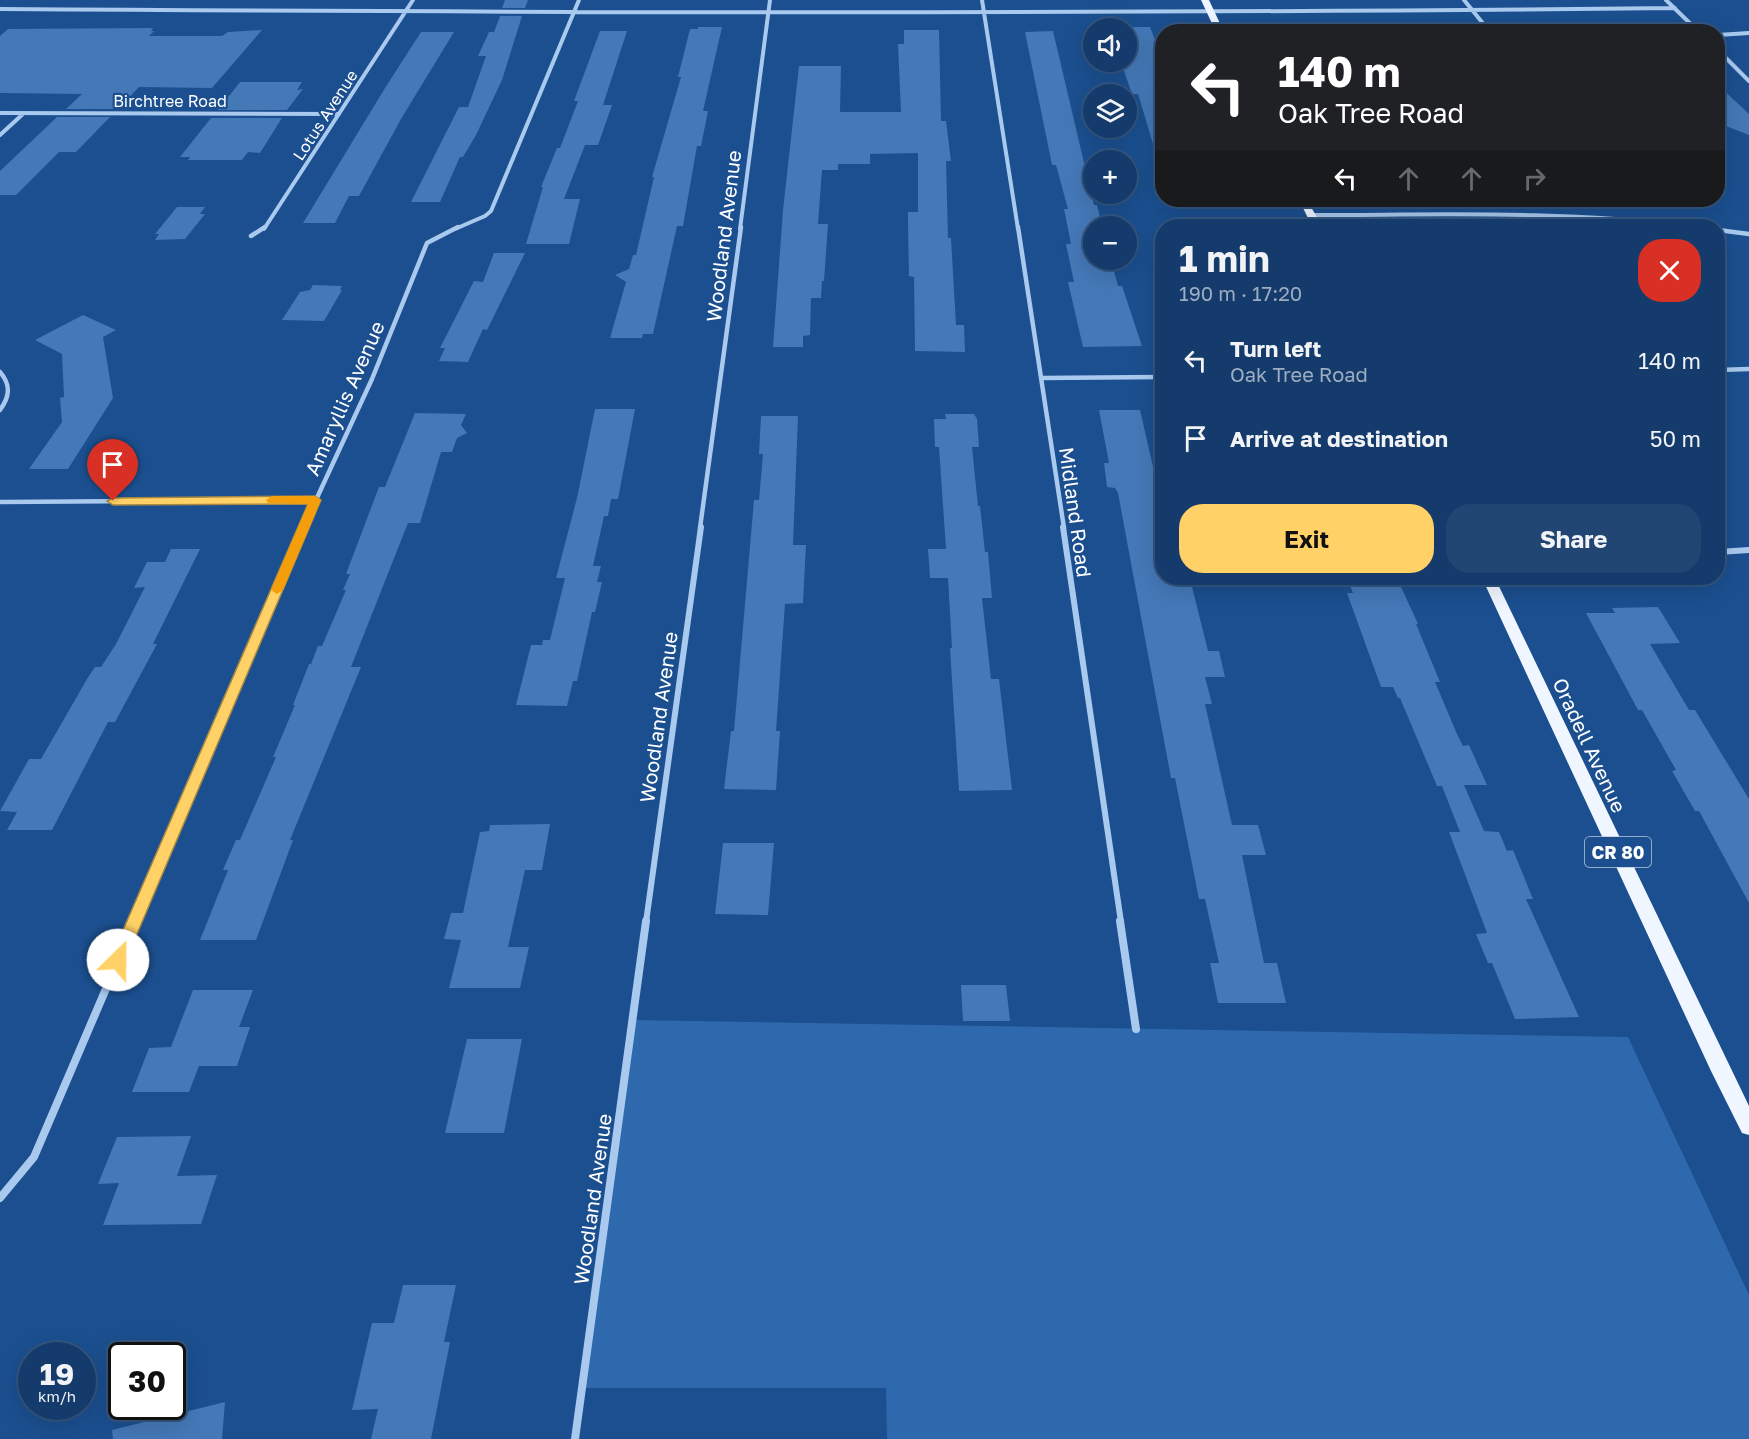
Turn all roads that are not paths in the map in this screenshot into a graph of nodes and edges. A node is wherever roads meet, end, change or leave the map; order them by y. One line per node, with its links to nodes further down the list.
1 (413, 0): 10 (street, Lotus Avenue)
2 (579, 0): 15 (street, Amaryllis Avenue)
3 (770, 0): 12 (street, Woodland Avenue)
4 (982, 0): 13 (street, Midland Road)
5 (1205, 0): 14 (main road)
6 (1464, 0): 11 (street)
7 (1666, 0): 8 (street)
8 (1675, 8): 11 (street); 18 (street)
9 (0, 9): 10 (street)
10 (407, 11): 15 (street); 25 (street, Lotus Avenue)
11 (1473, 11): 14 (street); 17 (street)
12 (768, 12): 13 (street); 15 (street); 48 (street, Woodland Avenue)
13 (984, 12): 14 (street); 38 (street, Midland Road)
14 (1211, 13): 16 (main road)
15 (573, 14): 40 (street, Amaryllis Avenue)
16 (1216, 24)
17 (1484, 24)
18 (1691, 24)
19 (1749, 33): 20 (street)
20 (1725, 34)
21 (1725, 57): 22 (street)
22 (1749, 81)
23 (0, 113): 24 (street, Birchtree Road)
24 (24, 113): 25 (street, Birchtree Road); 26 (street)
25 (339, 114): 33 (street, Lotus Avenue)
26 (0, 135)
27 (1307, 207): 28 (main road)
28 (1311, 215): 29 (main road); 30 (street)
29 (1313, 219)
30 (1631, 219)
31 (1725, 231): 32 (street)
32 (1749, 234)
33 (251, 236)
34 (1749, 369): 35 (street)
35 (1725, 370)
36 (0, 372): 39 (street)
37 (1155, 377): 38 (street)
38 (1042, 378): 45 (street, Midland Road)
39 (0, 410)
40 (315, 500): 41 (street); 47 (street, Amaryllis Avenue)
41 (0, 502)
42 (1749, 550): 43 (street)
43 (1725, 552)
44 (1491, 585): 46 (main road, Oradell Avenue / CR 80)
45 (1136, 1029)
46 (1749, 1126)
47 (0, 1198)
48 (576, 1439)

